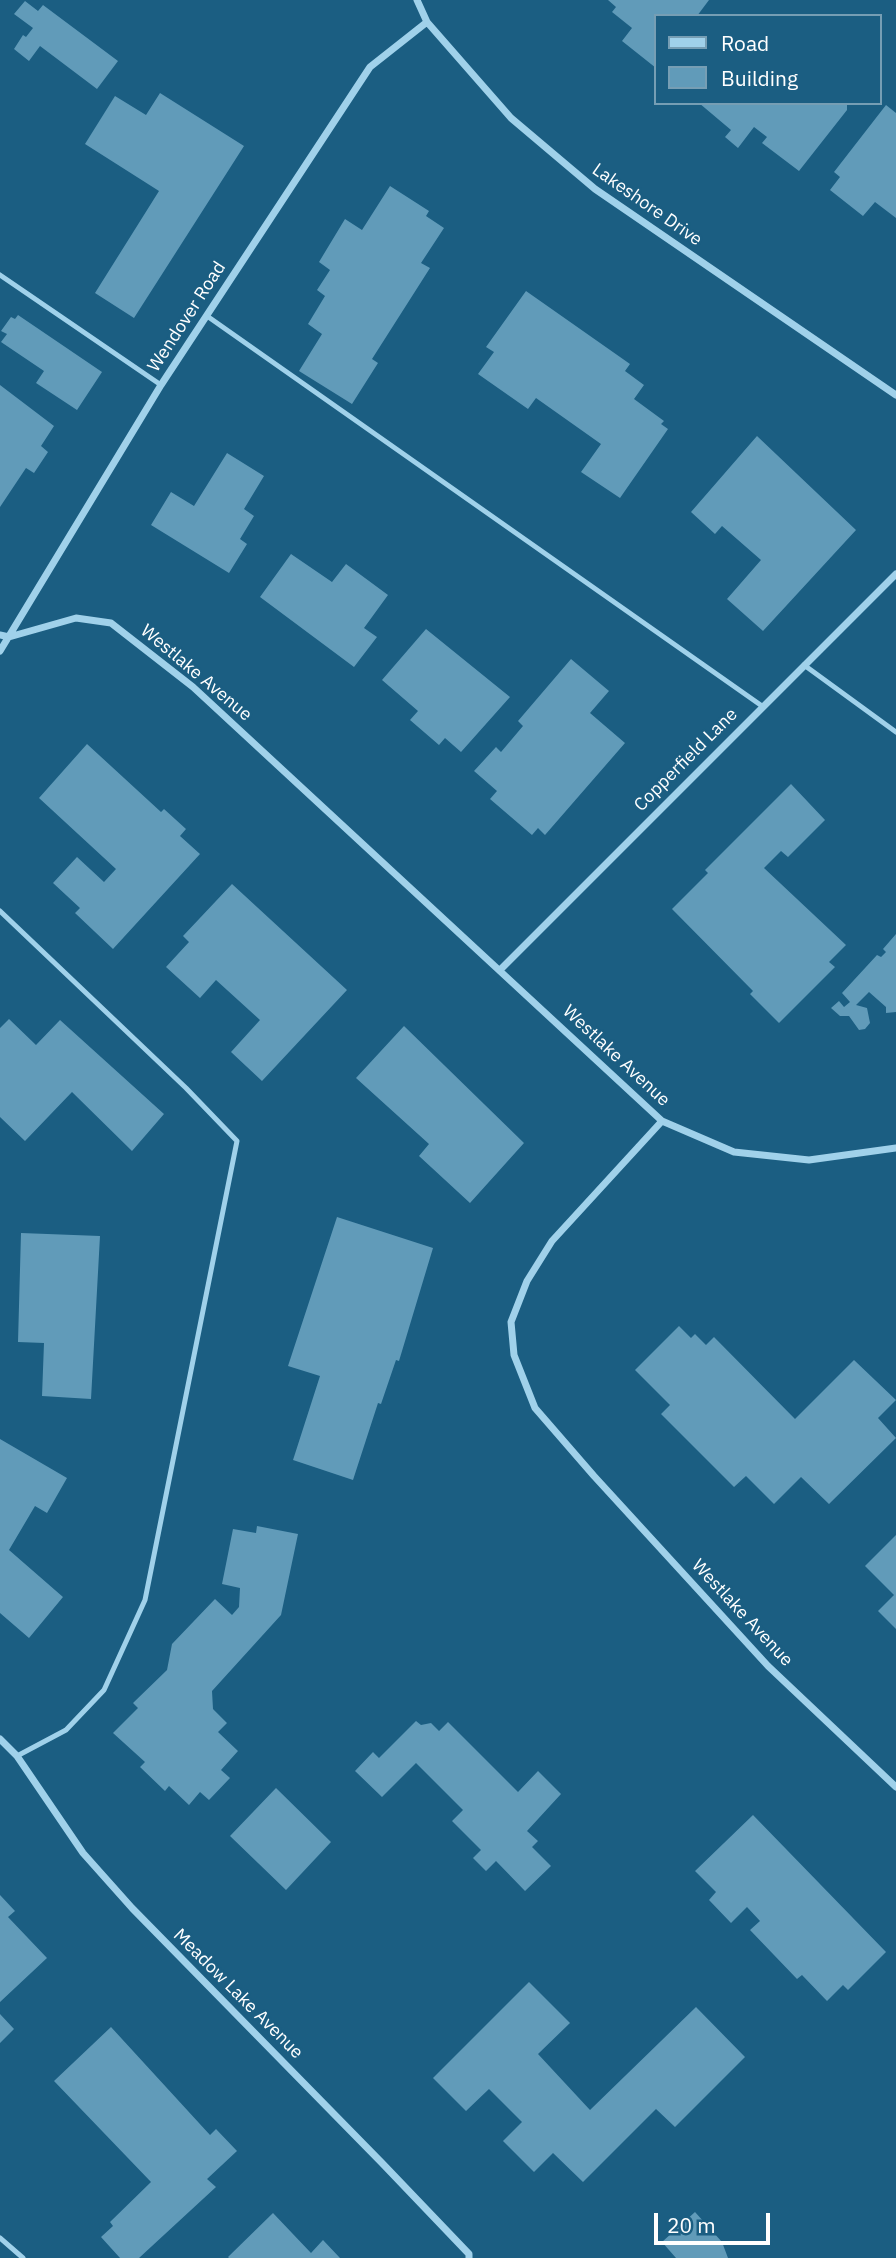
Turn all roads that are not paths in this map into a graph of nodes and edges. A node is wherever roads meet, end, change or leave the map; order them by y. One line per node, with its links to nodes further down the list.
1 (417, 0): 2 (street, Lakeshore Drive)
2 (427, 22): 4 (street, Wendover Road); 6 (street, Lakeshore Drive)
3 (0, 275): 5 (lane)
4 (207, 316): 5 (street, Wendover Road); 12 (lane)
5 (161, 385): 9 (street, Wendover Road)
6 (896, 396)
7 (896, 574): 11 (street, Copperfield Lane)
8 (0, 635): 9 (street, Westlake Avenue)
9 (9, 637): 10 (street, Wendover Road); 15 (street, Westlake Avenue)
10 (0, 651)
11 (804, 665): 12 (street, Copperfield Lane); 13 (lane)
12 (762, 706): 15 (street, Copperfield Lane)
13 (896, 732)
14 (0, 911): 19 (lane)
15 (500, 970): 16 (street, Westlake Avenue)
16 (662, 1121): 17 (street); 20 (street, Westlake Avenue)
17 (896, 1148)
18 (0, 1739): 19 (street, Meadow Lake Avenue)
19 (17, 1756): 23 (street, Meadow Lake Avenue)
20 (896, 1787)
21 (0, 2238): 22 (lane)
22 (23, 2258)
23 (469, 2258)

